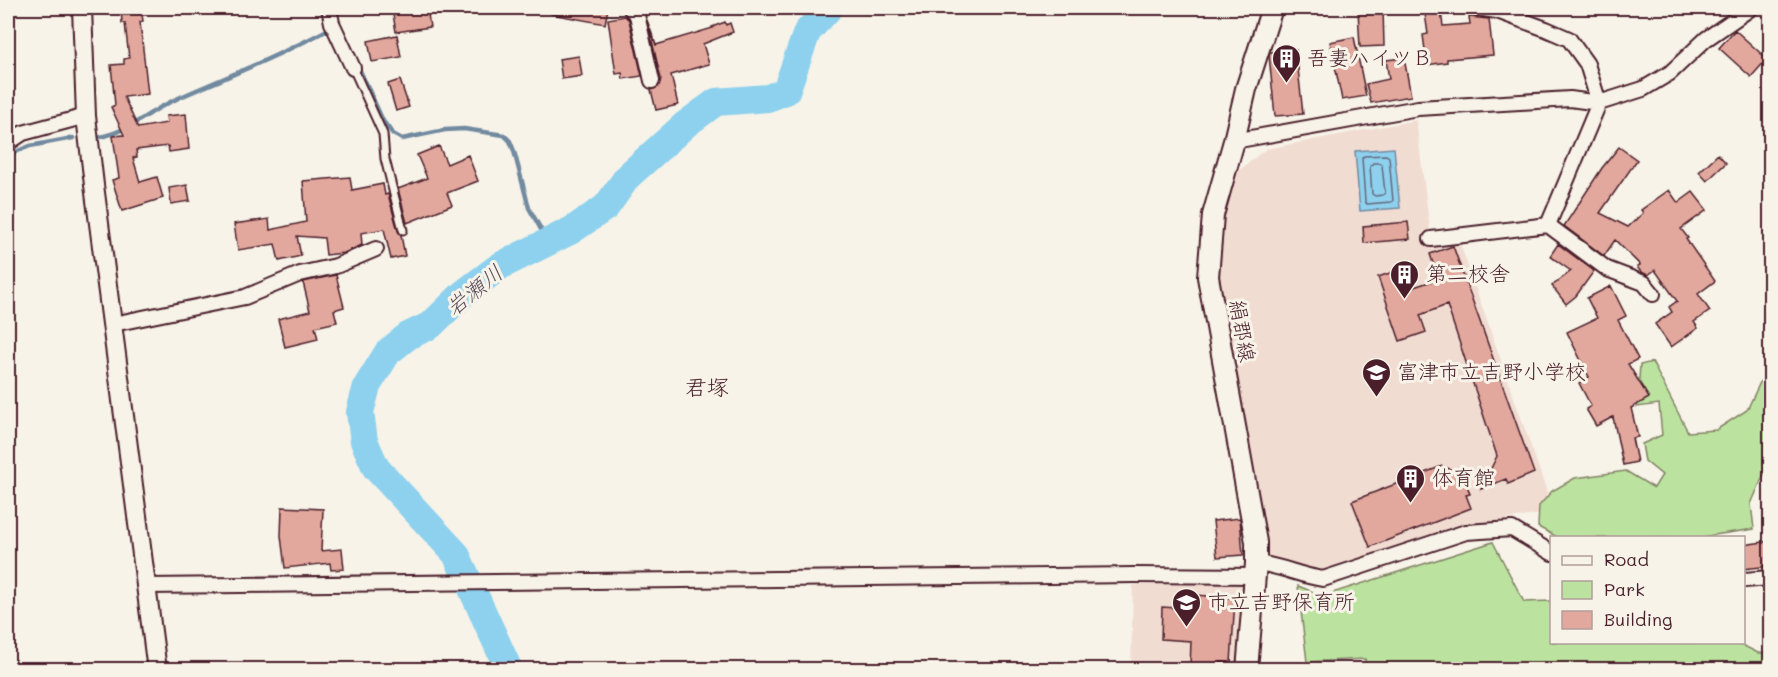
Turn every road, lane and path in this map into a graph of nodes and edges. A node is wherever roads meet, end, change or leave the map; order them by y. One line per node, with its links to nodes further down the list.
1 (82, 8): 11 (street)
2 (329, 8): 8 (street)
3 (630, 8): 9 (street)
4 (1272, 8): 12 (main road, 絹郡線)
5 (1477, 8): 7 (street)
6 (1751, 8): 10 (street)
7 (1497, 9): 10 (street)
8 (353, 68): 15 (lane)
9 (652, 81)
10 (1599, 103): 12 (street); 14 (street)
11 (86, 116): 13 (street); 19 (street)
12 (1234, 141): 21 (main road, 絹郡線)
13 (8, 143)
14 (1548, 225): 16 (street); 18 (street)
15 (403, 230)
16 (1431, 238)
17 (376, 249): 19 (street)
18 (1653, 294)
19 (112, 324): 24 (street)
20 (1550, 553): 21 (street)
21 (1256, 569): 24 (street); 26 (main road, 絹郡線)
22 (1770, 578): 23 (street)
23 (1745, 580)
24 (146, 586): 25 (street)
25 (157, 669)
26 (1247, 669)

